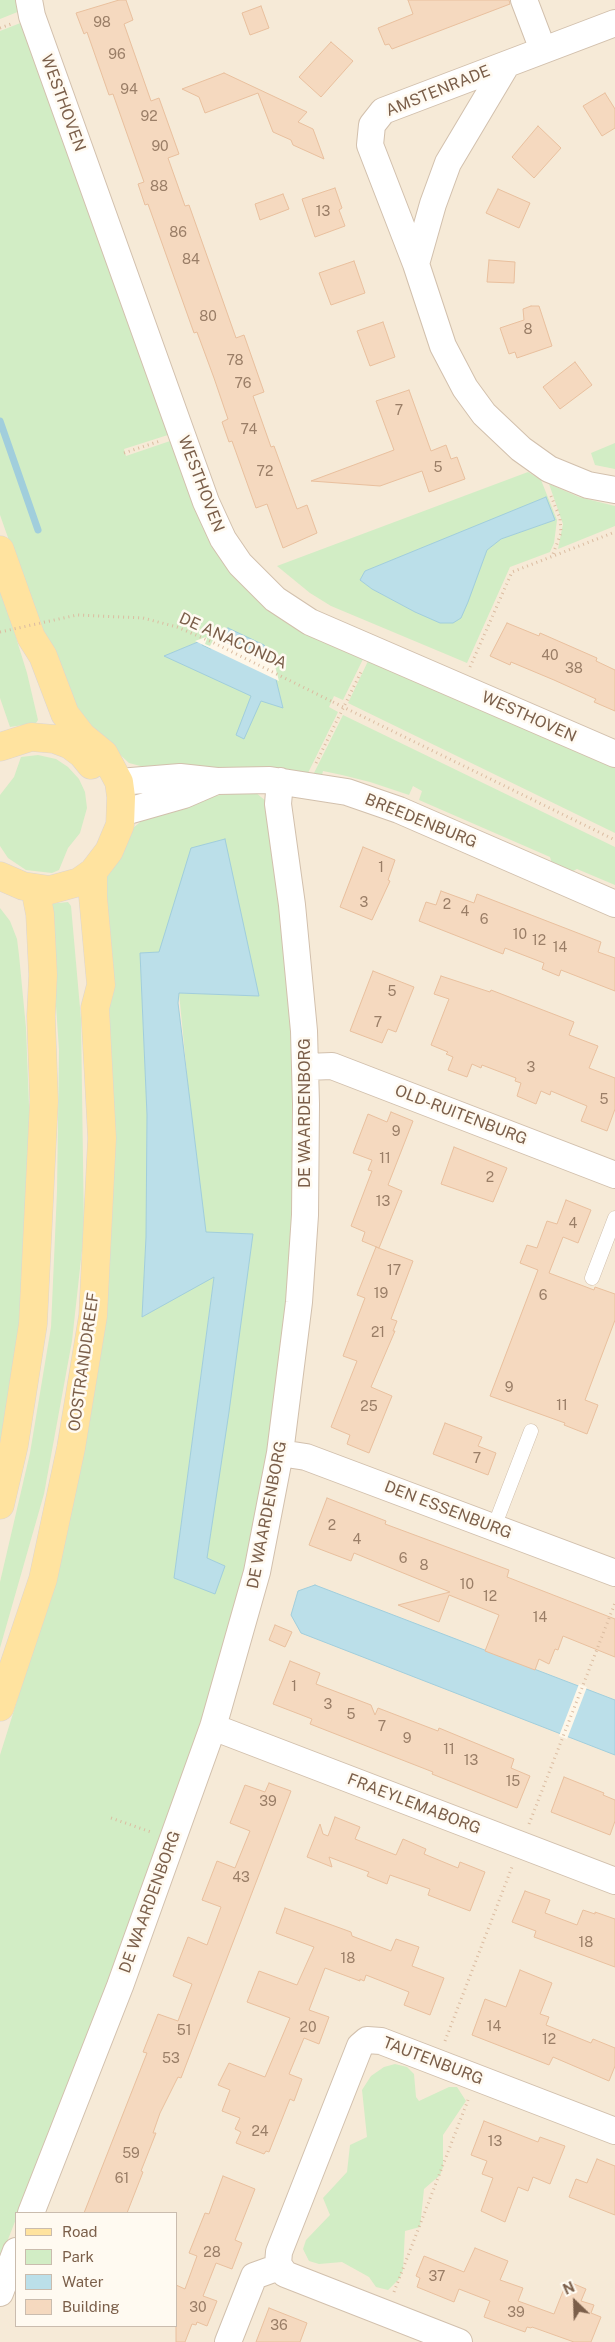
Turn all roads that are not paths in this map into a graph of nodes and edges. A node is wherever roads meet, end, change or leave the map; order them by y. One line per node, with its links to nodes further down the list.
1 (29, 0): 11 (street, WESTHOVEN)
2 (524, 0): 4 (street)
3 (615, 23): 4 (street, AMSTENRADE)
4 (544, 50): 5 (street, AMSTENRADE)
5 (507, 64): 6 (street, AMSTENRADE); 6 (street, AMSTENRADE)
6 (416, 264): 7 (street, AMSTENRADE)
7 (615, 490)
8 (0, 550): 9 (main road)
9 (63, 732): 10 (main road); 14 (main road)
10 (1, 744)
11 (615, 754)
12 (217, 781): 13 (street, BREEDENBURG); 14 (street, BREEDENBURG); 15 (street, BREEDENBURG)
13 (280, 781): 19 (street, BREEDENBURG); 20 (street, DE WAARDENBORG)
14 (109, 783): 15 (main road); 17 (main road, OOSTRANDDREEF)
15 (120, 813): 17 (main road)
16 (0, 876): 18 (main road)
17 (86, 878): 18 (main road); 29 (main road, OOSTRANDDREEF)
18 (18, 896): 26 (main road)
19 (615, 904)
20 (306, 1067): 21 (street, OLD-RUITENBURG); 25 (street, DE WAARDENBORG)
21 (615, 1174)
22 (615, 1218): 23 (lane)
23 (592, 1278)
24 (531, 1431): 27 (lane)
25 (280, 1453): 27 (street, DEN ESSENBURG); 30 (street, DE WAARDENBORG)
26 (0, 1505)
27 (494, 1527): 28 (street, DEN ESSENBURG)
28 (615, 1573)
29 (0, 1707)
30 (213, 1726): 31 (street, FRAEYLEMABORG); 33 (street, DE WAARDENBORG)
31 (615, 1881)
32 (615, 2131): 35 (street, TAUTENBURG)
33 (31, 2212)
34 (15, 2254): 36 (street)
35 (280, 2267): 37 (street); 38 (street)
36 (0, 2293)
37 (444, 2339)
38 (228, 2342)

